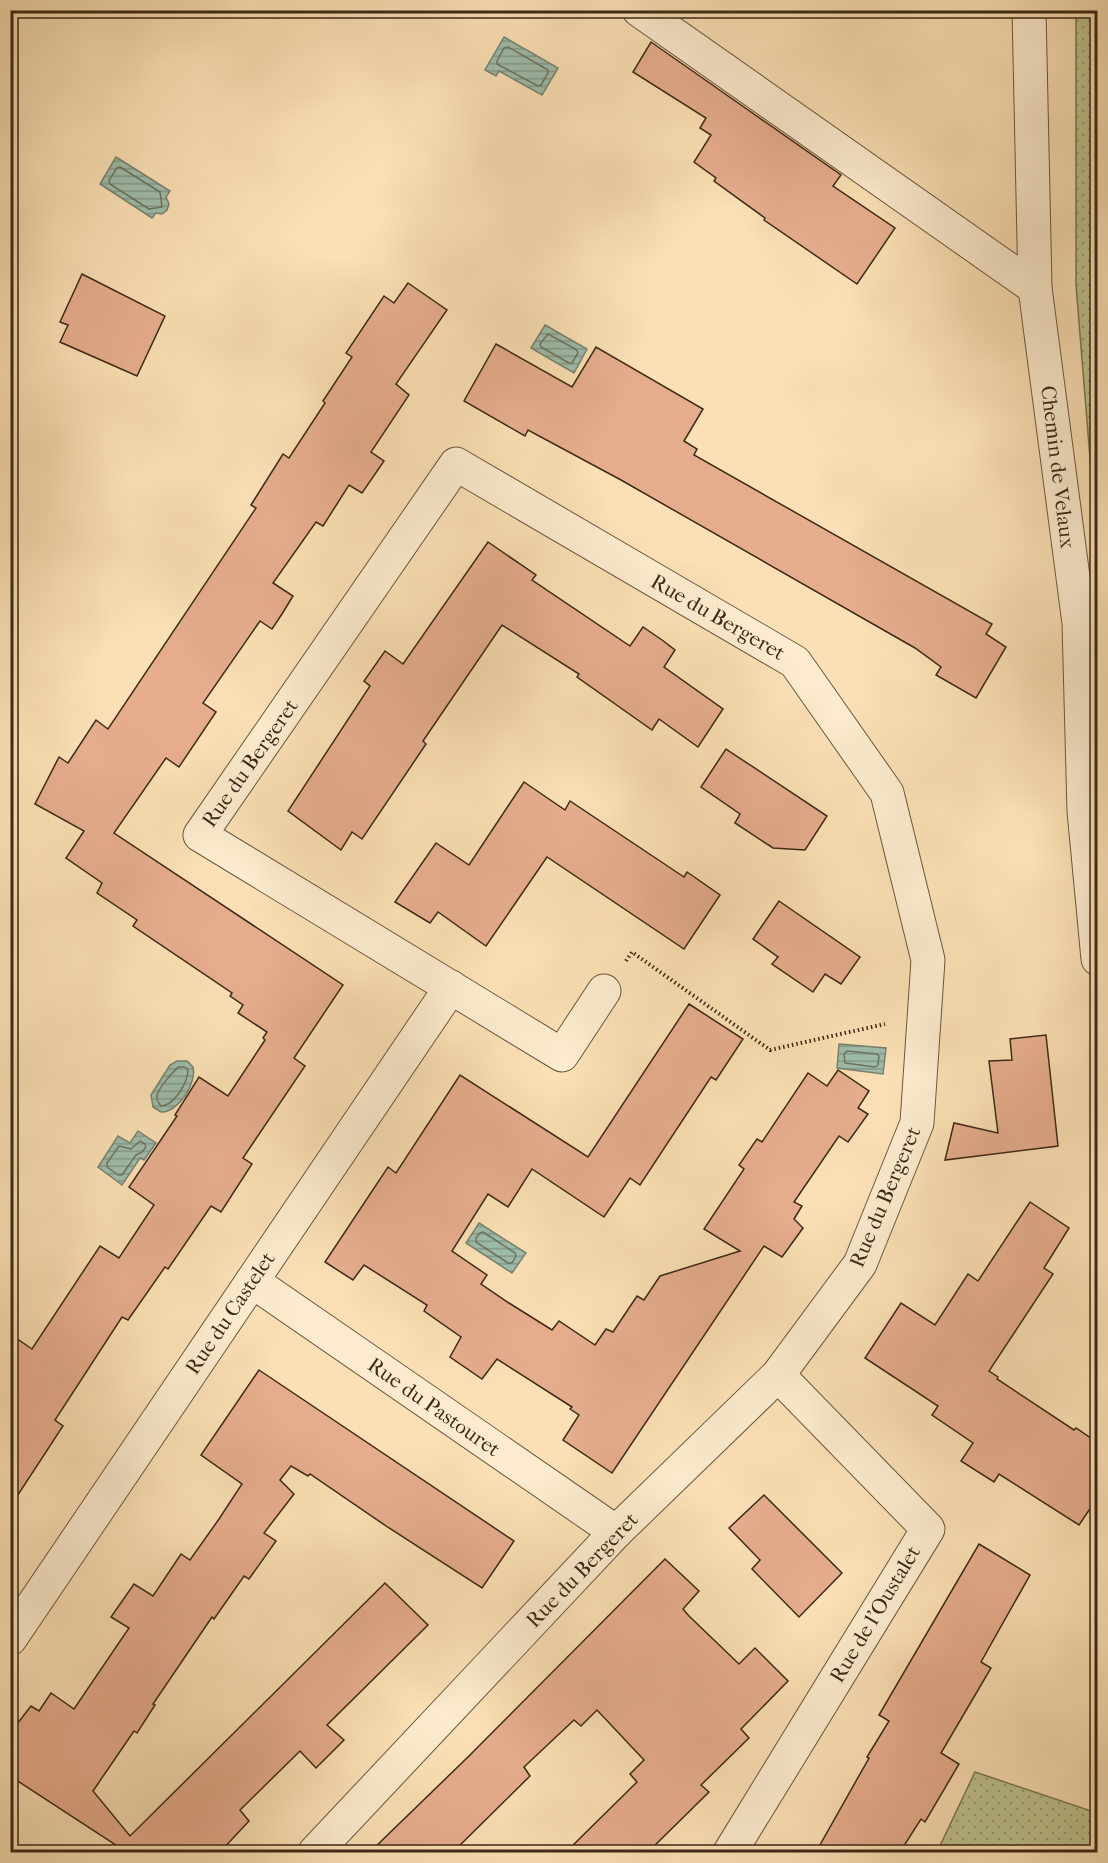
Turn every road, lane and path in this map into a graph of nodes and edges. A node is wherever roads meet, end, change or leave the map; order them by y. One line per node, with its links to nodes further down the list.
1 (639, 10): 5 (street)
2 (1029, 10): 5 (street, Chemin de Velaux)
3 (1094, 10): 4 (path)
4 (1098, 39)
5 (1035, 288): 6 (street, Chemin de Velaux)
6 (1098, 959)
7 (451, 987): 8 (street, Rue du Bergeret); 9 (street, Rue du Bergeret); 10 (street, Rue du Castelet)
8 (604, 991): 9 (path)
9 (924, 1016): 11 (street, Rue du Bergeret)
10 (252, 1281): 12 (street, Rue du Pastouret); 13 (street, Rue du Castelet)
11 (778, 1375): 12 (street, Rue du Bergeret); 15 (street, Rue de l'Oustalet)
12 (616, 1532): 14 (street, Rue du Bergeret)
13 (10, 1639)
14 (315, 1852)
15 (730, 1852)

